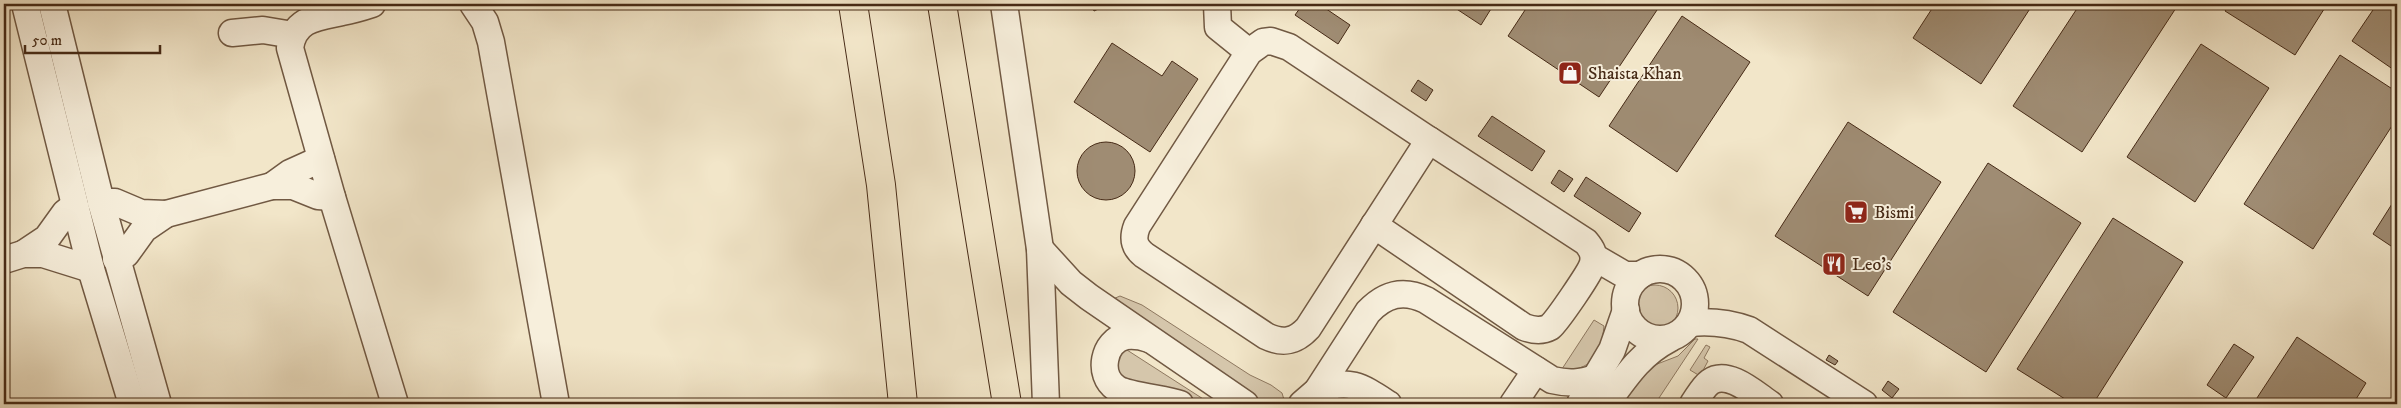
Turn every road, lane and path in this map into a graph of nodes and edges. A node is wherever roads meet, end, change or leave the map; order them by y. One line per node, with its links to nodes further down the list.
1 (25, 4): 21 (street)
2 (52, 4): 20 (street)
3 (372, 4): 10 (street)
4 (473, 4): 13 (street)
5 (487, 4): 13 (street)
6 (853, 4): 37 (main road)
7 (942, 4): 42 (main road)
8 (1004, 4): 24 (street)
9 (1217, 4): 14 (street)
10 (343, 12): 12 (street); 15 (street)
11 (232, 33): 12 (street)
12 (293, 35): 15 (street)
13 (492, 42): 41 (street)
14 (1249, 52): 16 (street); 23 (street)
15 (301, 86): 17 (street)
16 (1429, 140): 23 (street); 27 (street)
17 (321, 159): 18 (street); 19 (street)
18 (272, 186): 19 (street); 22 (street)
19 (332, 197): 40 (street)
20 (101, 202): 22 (street); 26 (street)
21 (74, 206): 25 (street); 28 (street)
22 (166, 214): 26 (street)
23 (1374, 225): 27 (street)
24 (1040, 249): 32 (street); 43 (street)
25 (14, 257): 28 (street)
26 (116, 260): 39 (street)
27 (1591, 264): 29 (street); 30 (street)
28 (91, 269): 38 (street)
29 (1640, 275): 30 (street); 31 (street)
30 (1626, 305): 33 (street); 35 (street)
31 (1691, 323): 33 (street); 52 (street)
32 (1149, 339): 44 (street); 45 (street)
33 (1669, 339): 49 (street)
34 (1536, 370): 35 (street); 36 (street); 47 (street)
35 (1596, 378): 48 (street)
36 (1310, 398): 46 (street)
37 (904, 402)
38 (132, 404)
39 (158, 404)
40 (395, 404)
41 (556, 404)
42 (1007, 404)
43 (1046, 404)
44 (1180, 404)
45 (1245, 404)
46 (1388, 404)
47 (1513, 404)
48 (1580, 404)
49 (1606, 404)
50 (1693, 404): 51 (street)
51 (1770, 404)
52 (1864, 404)

